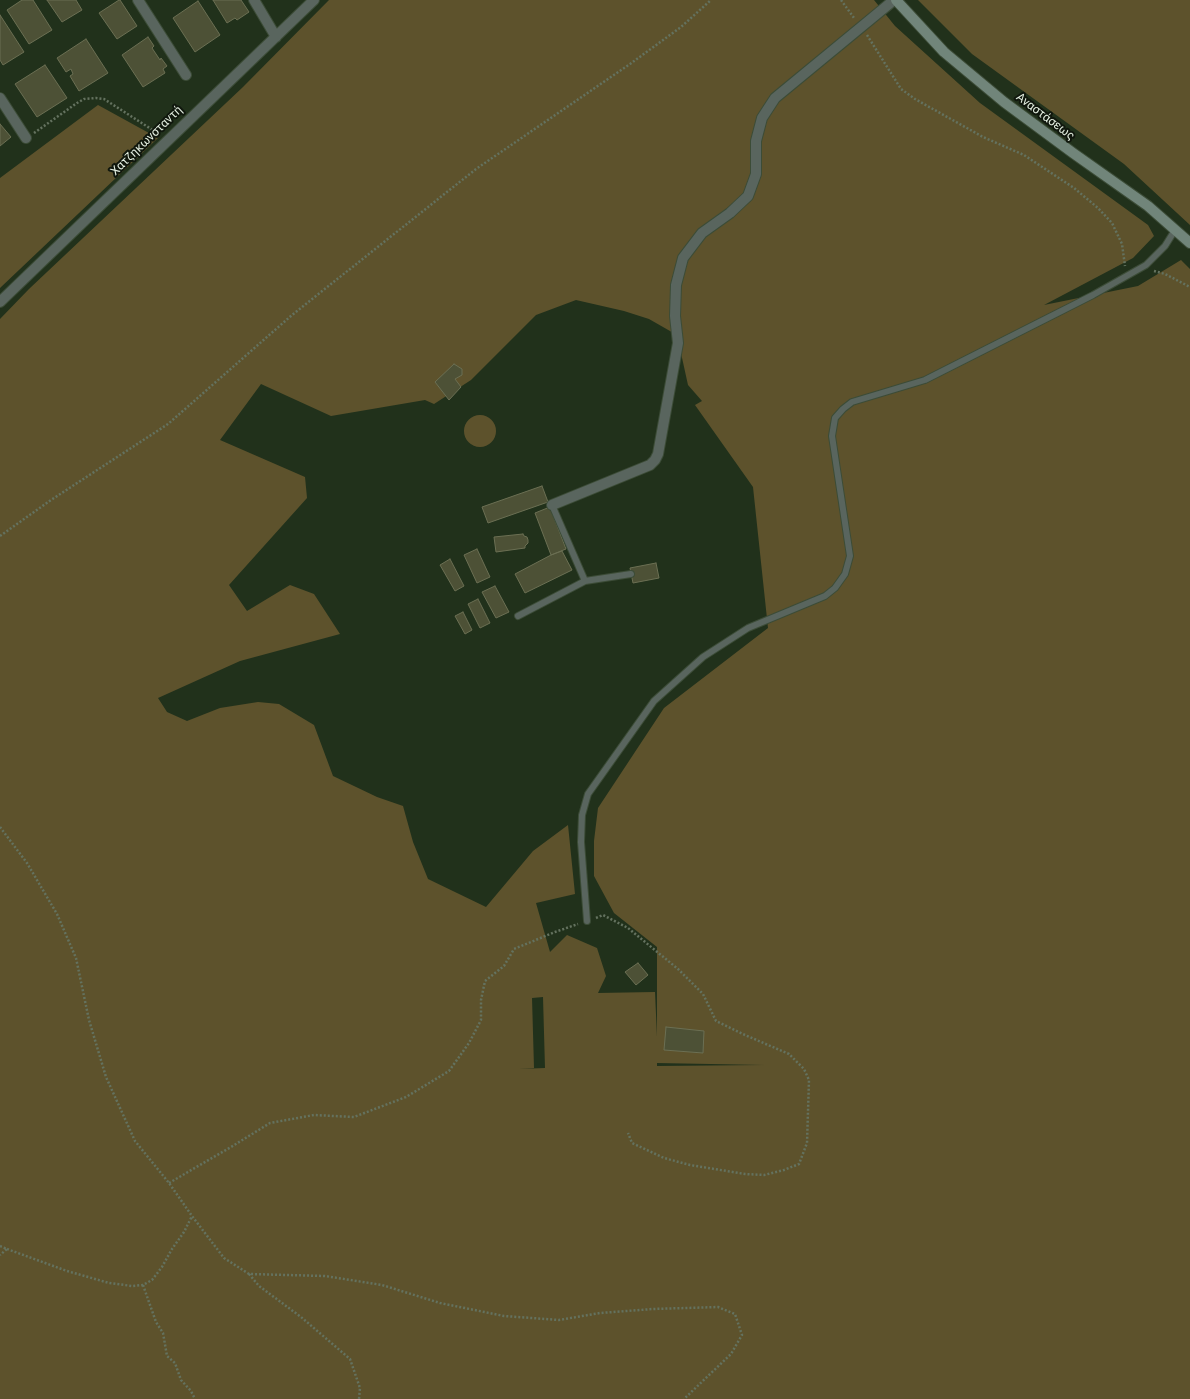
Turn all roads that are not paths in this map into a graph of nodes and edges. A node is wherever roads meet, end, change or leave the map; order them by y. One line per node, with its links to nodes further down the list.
1 (138, 0): 6 (street)
2 (254, 0): 5 (street)
3 (314, 0): 5 (street, Χατζηκωνσταντή)
4 (895, 0): 9 (street, Αναστάσεως); 12 (street)
5 (276, 37): 11 (street, Χατζηκωνσταντή)
6 (186, 75)
7 (0, 98): 8 (street)
8 (26, 138)
9 (1175, 230): 10 (street, Αναστάσεως); 16 (lane)
10 (1190, 243)
11 (0, 302)
12 (552, 505): 14 (lane)
13 (631, 574): 14 (lane)
14 (585, 581): 15 (lane)
15 (518, 616)
16 (587, 922)

